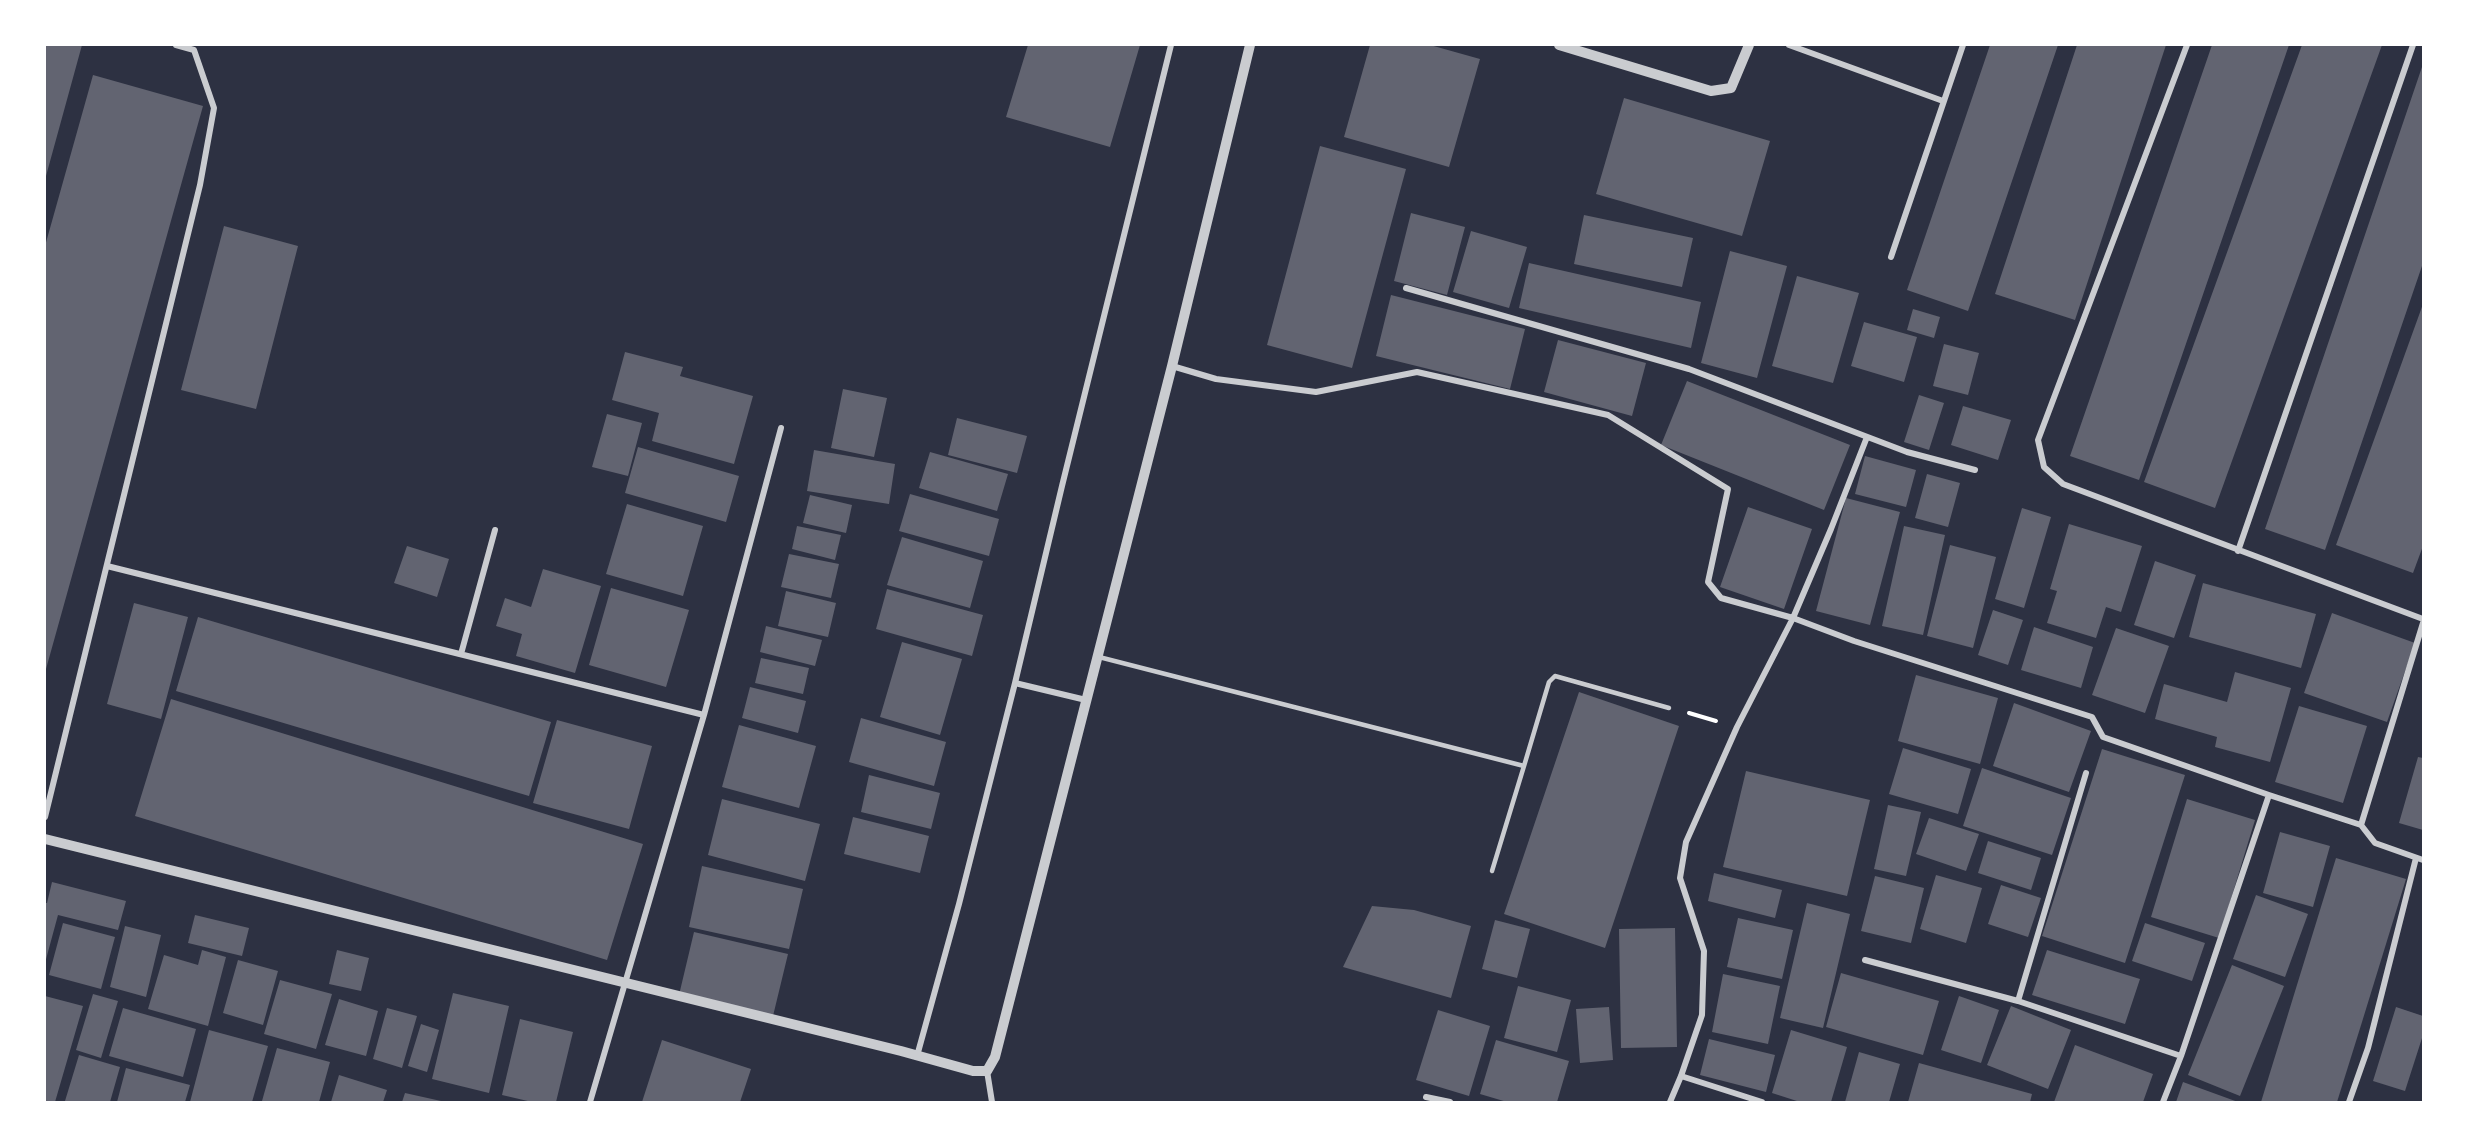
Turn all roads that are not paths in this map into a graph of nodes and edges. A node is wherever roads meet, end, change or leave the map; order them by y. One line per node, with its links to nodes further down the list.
1 (176, 45): 19 (street)
2 (1171, 45): 24 (street)
3 (1250, 45): 13 (street)
4 (1559, 45): 5 (street)
5 (1749, 45)
6 (1789, 45): 10 (street)
7 (1963, 45): 10 (street)
8 (2187, 45): 18 (street)
9 (2413, 45): 18 (street)
10 (1943, 101): 11 (street)
11 (1891, 257)
12 (1406, 288): 15 (street)
13 (1172, 366): 20 (street); 23 (street)
14 (781, 428): 27 (street)
15 (1866, 437): 16 (street); 20 (street)
16 (1975, 470)
17 (495, 530): 22 (street)
18 (2238, 551): 21 (street)
19 (106, 566): 22 (street); 31 (street)
20 (1793, 618): 30 (street); 42 (street)
21 (2423, 621): 32 (street)
22 (461, 654): 27 (street)
23 (1096, 657): 25 (street); 28 (lane)
24 (1015, 683): 25 (street); 39 (street)
25 (1086, 700): 41 (street)
26 (1669, 708): 28 (lane)
27 (704, 714): 37 (street)
28 (1524, 766): 35 (lane)
29 (2086, 773): 38 (street)
30 (2269, 795): 32 (street); 40 (street)
31 (45, 817)
32 (2361, 825): 34 (street)
33 (45, 839): 37 (street)
34 (2420, 859): 50 (street)
35 (1492, 871)
36 (1865, 960): 38 (street)
37 (626, 984): 39 (street); 44 (street)
38 (2018, 1000): 40 (street)
39 (917, 1056): 41 (street)
40 (2181, 1056): 49 (street)
41 (987, 1071): 45 (street)
42 (1681, 1076): 47 (street); 48 (street)
43 (1426, 1097): 46 (street)
44 (590, 1102)
45 (992, 1102)
46 (1450, 1102)
47 (1670, 1102)
48 (1762, 1102)
49 (2163, 1102)
50 (2349, 1102)

